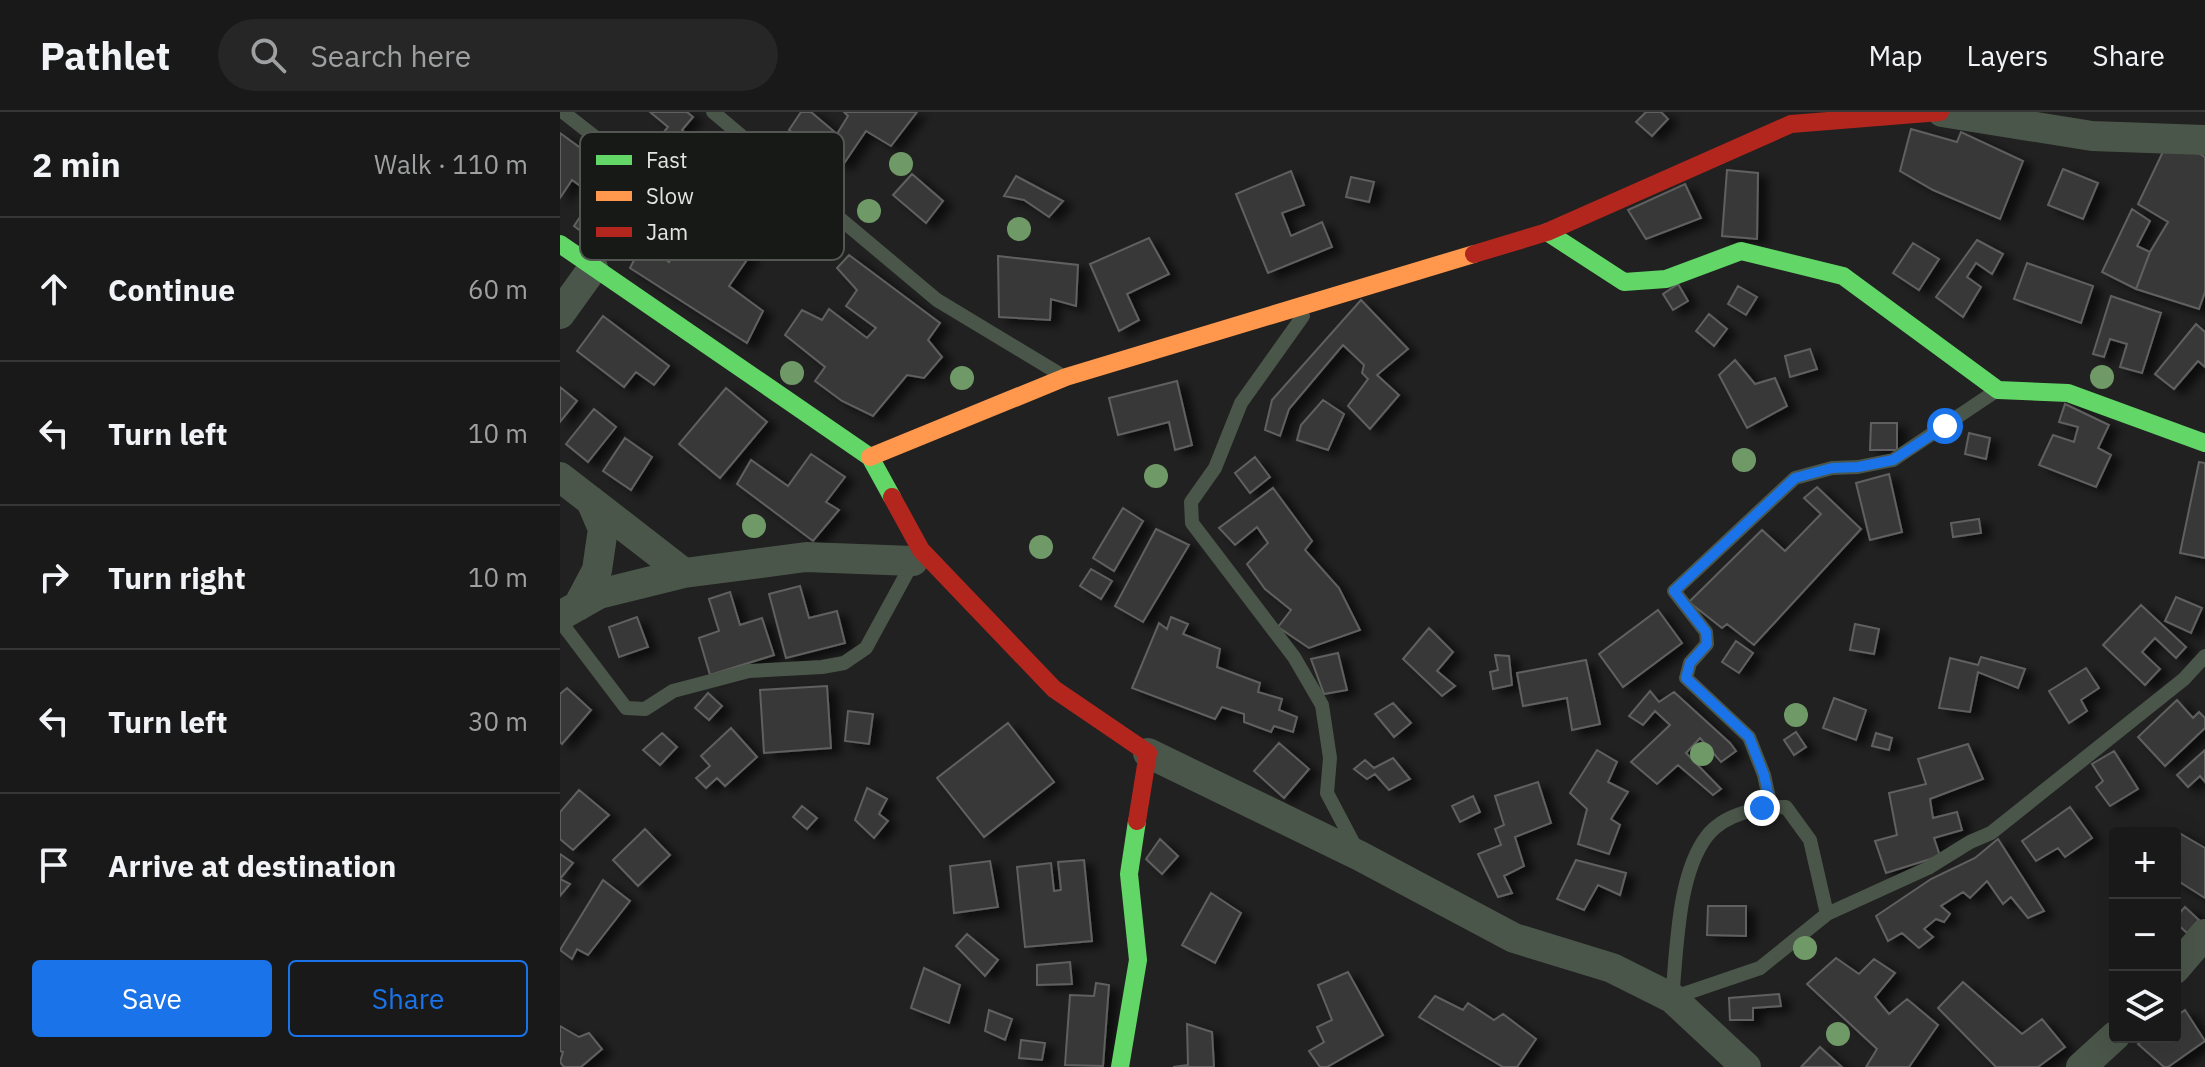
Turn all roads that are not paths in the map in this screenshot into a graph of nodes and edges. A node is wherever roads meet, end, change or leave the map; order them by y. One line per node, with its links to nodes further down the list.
1 (563, 112): 6 (lane)
2 (713, 112): 5 (lane)
3 (737, 112): 5 (lane)
4 (1941, 112): 8 (street); 10 (street)
5 (726, 123): 7 (lane)
6 (589, 132)
7 (737, 132)
8 (2205, 140)
9 (844, 222): 17 (lane)
10 (1547, 232): 15 (street); 18 (street)
11 (560, 244): 12 (street)
12 (580, 259)
13 (582, 260): 14 (street)
14 (593, 268): 16 (street); 20 (street)
15 (1313, 303): 17 (street); 29 (lane)
16 (560, 314)
17 (1066, 377): 20 (street)
18 (1998, 390): 19 (street); 28 (lane)
19 (2205, 443)
20 (870, 457): 23 (street)
21 (560, 477): 22 (street)
22 (591, 501): 24 (street); 25 (street)
23 (917, 555): 24 (street); 25 (lane); 27 (street)
24 (684, 573): 25 (street)
25 (566, 615)
26 (2205, 656): 30 (lane)
27 (1148, 753): 29 (street); 35 (street)
28 (1771, 807): 30 (lane); 33 (lane)
29 (1360, 856): 33 (street)
30 (1827, 914): 33 (lane)
31 (2205, 934): 32 (street)
32 (2181, 962)
33 (1672, 998): 36 (street)
34 (2109, 1041): 37 (street)
35 (1120, 1067)
36 (1746, 1067)
37 (2081, 1067)

